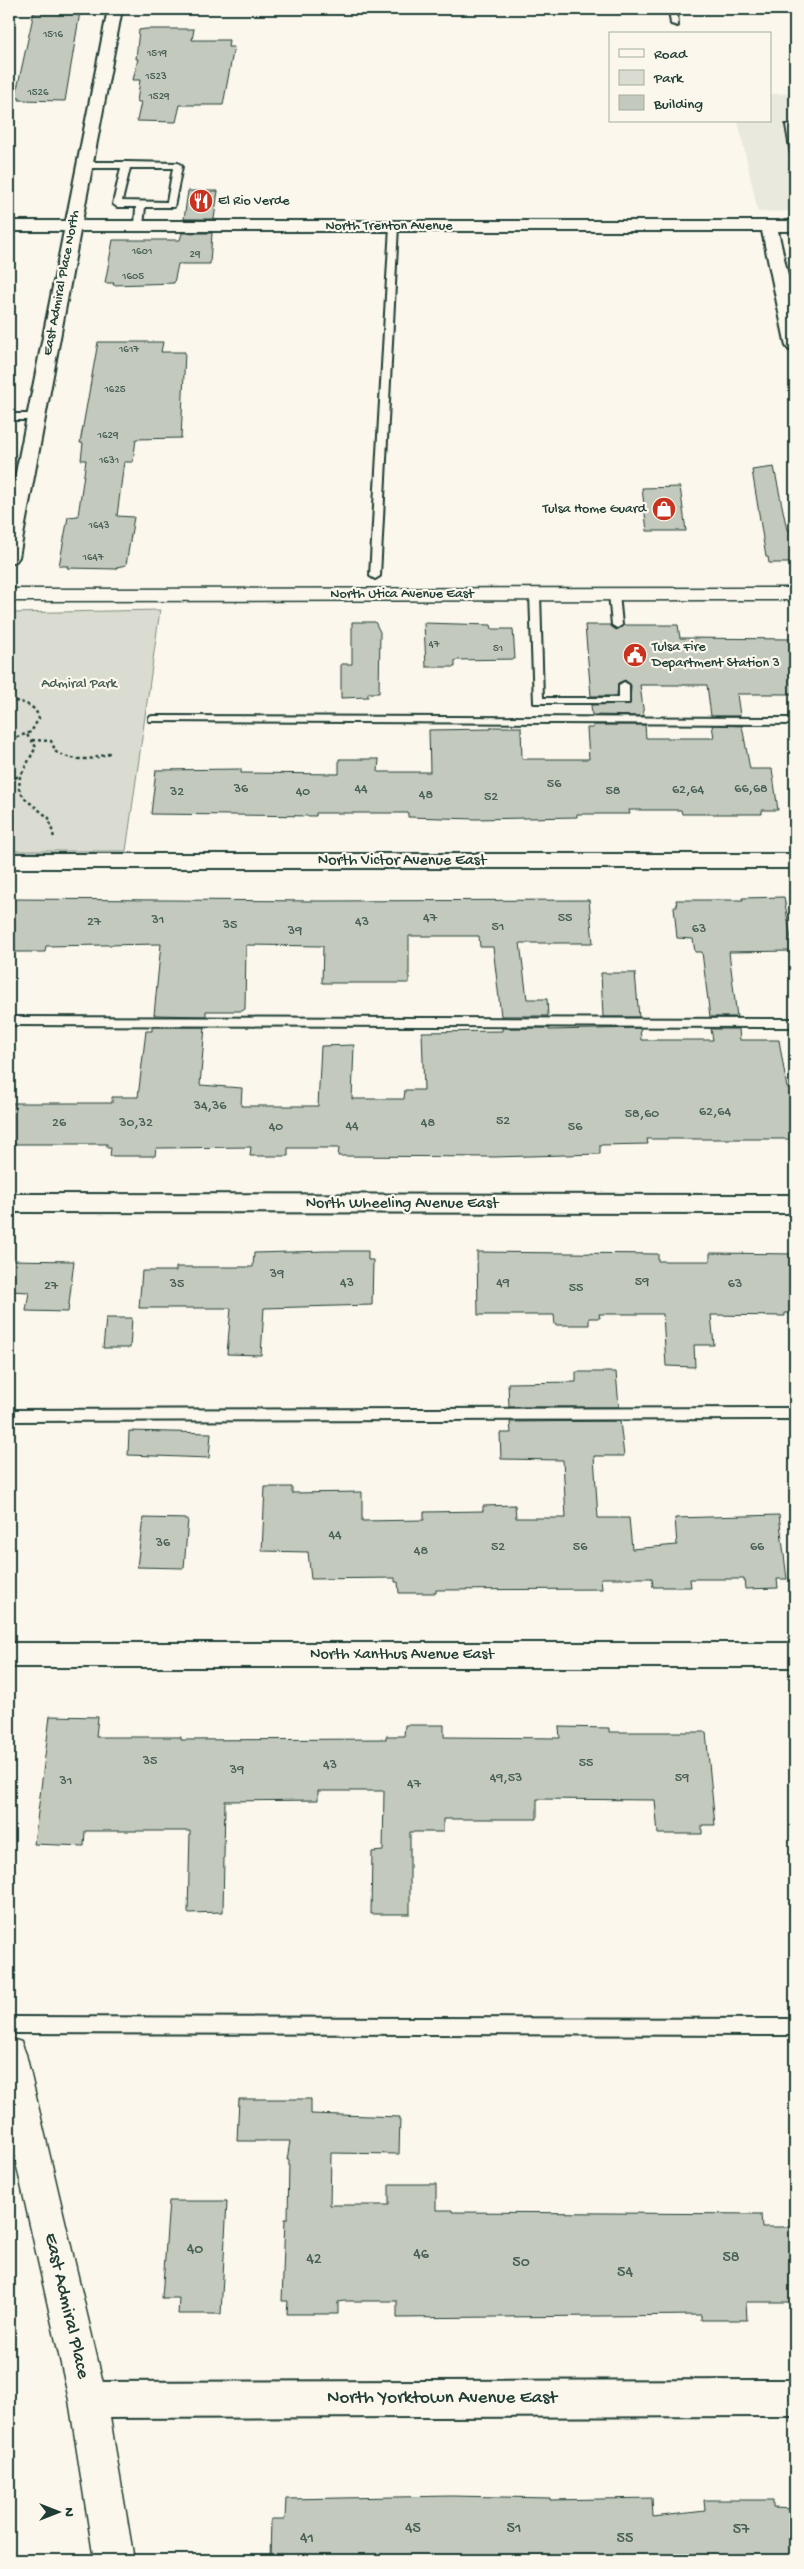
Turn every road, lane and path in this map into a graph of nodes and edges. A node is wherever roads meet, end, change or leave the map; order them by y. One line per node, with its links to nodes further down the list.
1 (115, 9): 6 (street, East Admiral Place North)
2 (673, 9): 3 (lane)
3 (675, 24)
4 (795, 127): 5 (lane)
5 (795, 154)
6 (86, 165): 7 (lane); 10 (street, East Admiral Place North)
7 (126, 165): 8 (lane); 8 (lane)
8 (141, 204): 11 (lane)
9 (9, 226): 10 (street, North Trenton Avenue)
10 (73, 226): 11 (street, North Trenton Avenue); 17 (street, East Admiral Place North)
11 (139, 226): 12 (street, North Trenton Avenue)
12 (394, 226): 13 (street, North Trenton Avenue); 19 (lane)
13 (769, 226): 14 (street, North Trenton Avenue); 15 (street)
14 (795, 226)
15 (795, 346)
16 (9, 417): 17 (lane)
17 (36, 417): 18 (street, East Admiral Place North)
18 (9, 557)
19 (375, 576)
20 (535, 594): 21 (main road, North Utica Avenue East); 23 (main road, North Utica Avenue East); 25 (lane)
21 (614, 594): 22 (main road, North Utica Avenue East); 24 (lane)
22 (795, 594)
23 (9, 595)
24 (617, 625)
25 (624, 685)
26 (9, 700): 29 (path)
27 (153, 719): 28 (lane)
28 (795, 721)
29 (27, 735): 30 (path); 31 (path)
30 (9, 740)
31 (32, 740): 32 (path); 34 (path)
32 (111, 752)
33 (9, 777): 34 (path)
34 (20, 777): 36 (path)
35 (9, 861): 36 (street, North Victor Avenue East)
36 (51, 861): 37 (street, North Victor Avenue East)
37 (795, 862)
38 (9, 1021): 39 (lane)
39 (795, 1023)
40 (9, 1203): 41 (street, North Wheeling Avenue East)
41 (795, 1204)
42 (795, 1413): 43 (lane)
43 (9, 1416)
44 (9, 1655): 45 (street, North Xanthus Avenue East)
45 (795, 1655)
46 (9, 2025): 47 (lane)
47 (795, 2026)
48 (9, 2054): 50 (main road, East Admiral Place)
49 (795, 2398): 50 (street, North Yorktown Avenue East)
50 (88, 2400): 51 (main road, East Admiral Place)
51 (114, 2560)

